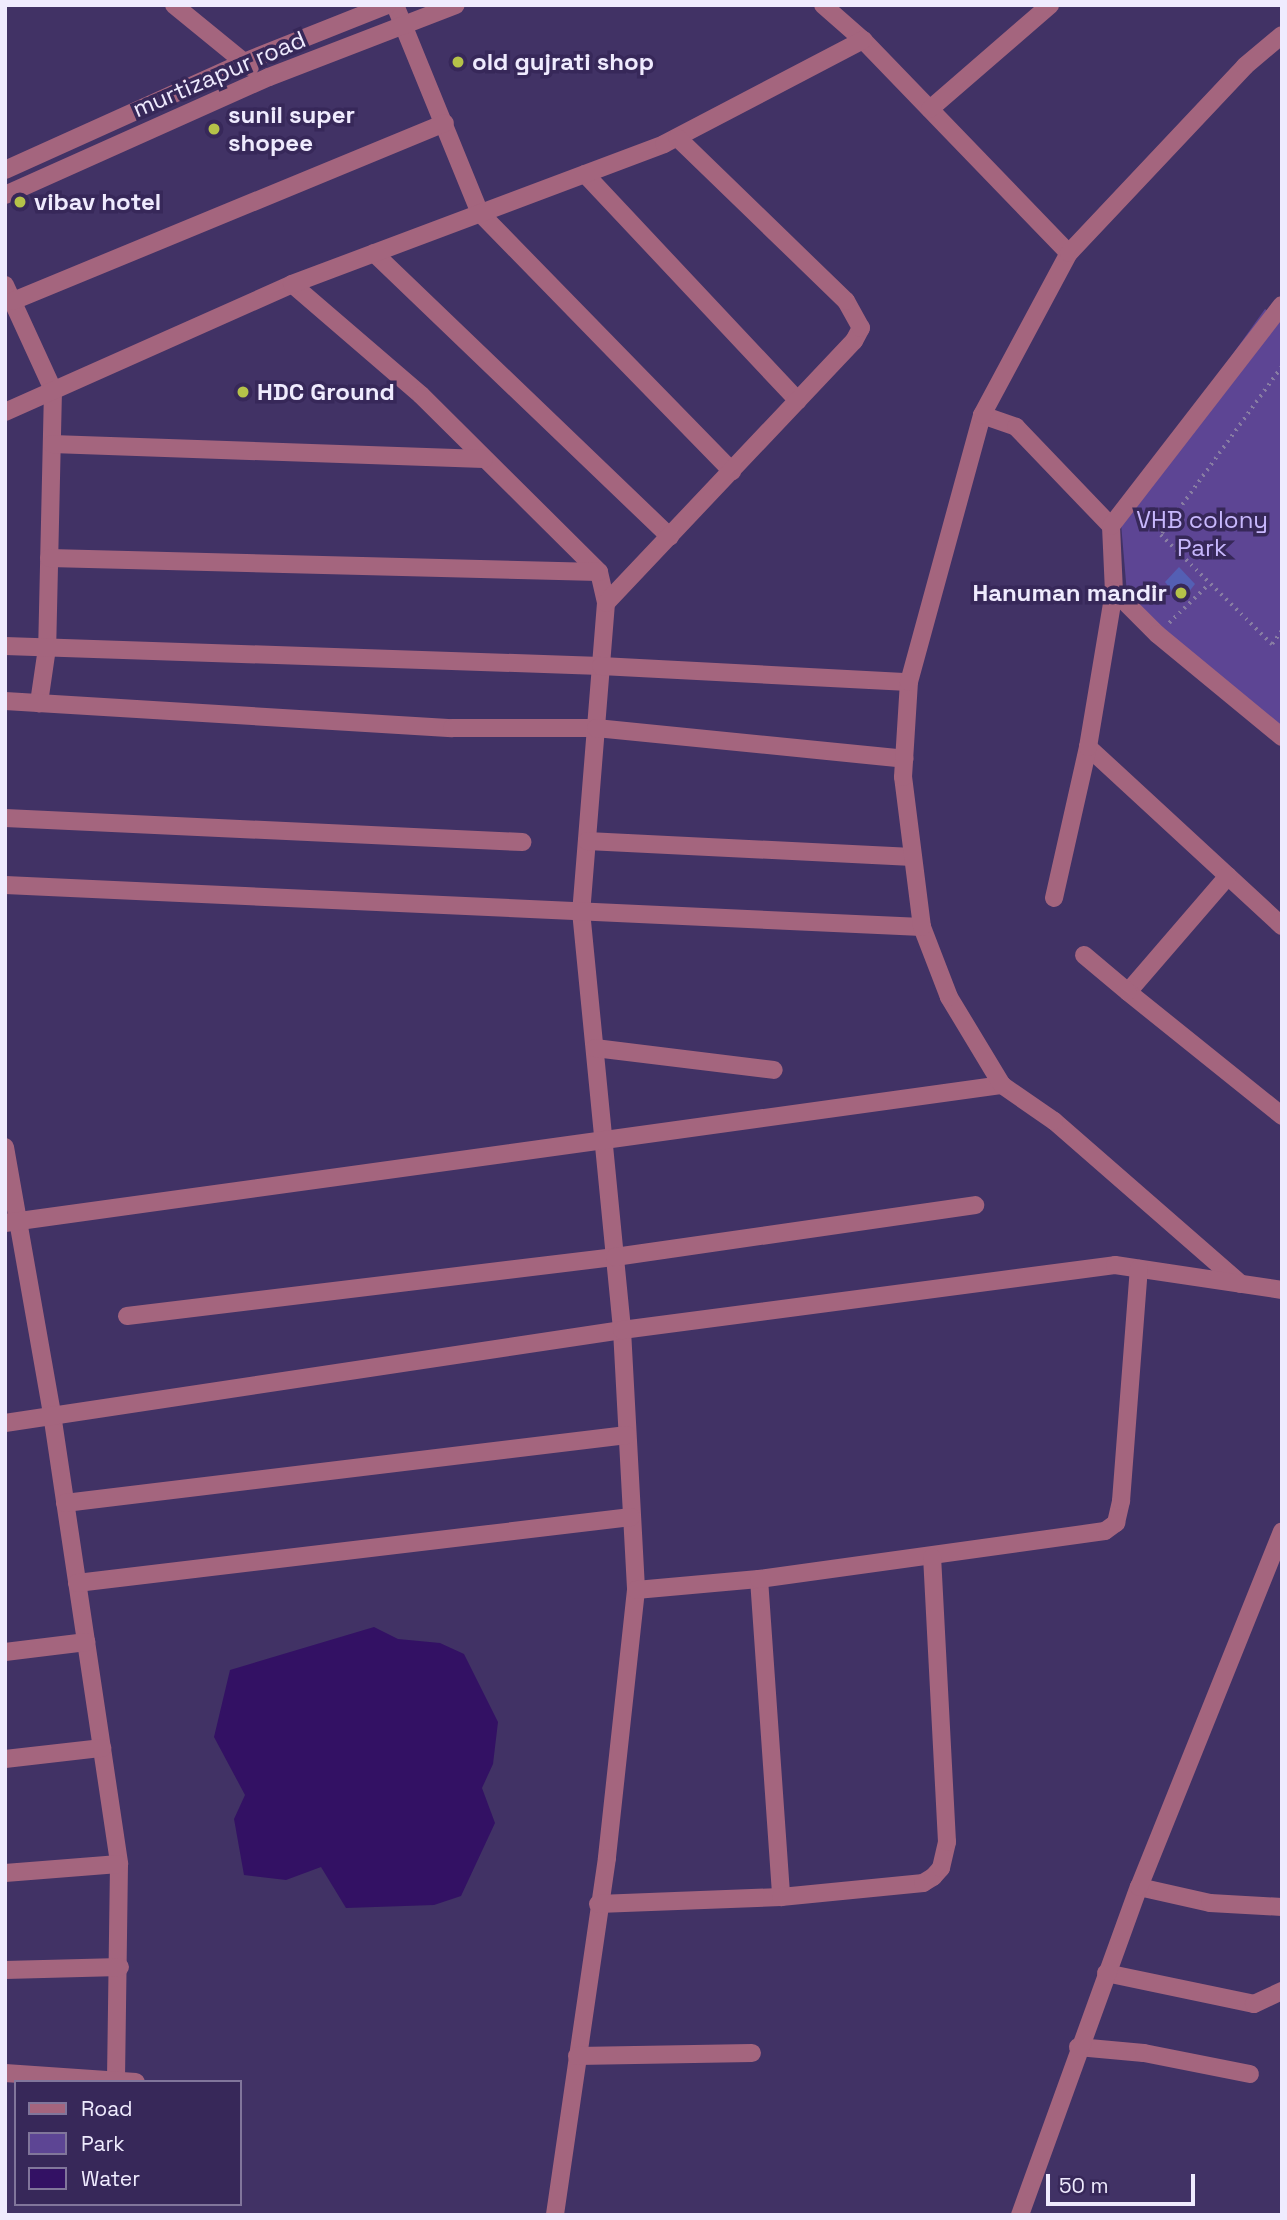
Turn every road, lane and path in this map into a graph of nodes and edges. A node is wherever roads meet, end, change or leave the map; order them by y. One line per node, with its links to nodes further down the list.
1 (173, 5): 10 (street)
2 (387, 5): 10 (street)
3 (396, 5): 7 (street)
4 (456, 5): 7 (street, murtizapur road)
5 (823, 5): 9 (street)
6 (1050, 5): 12 (street)
7 (403, 24): 11 (street, murtizapur road); 13 (street)
8 (1282, 36): 20 (street)
9 (863, 40): 12 (street); 14 (street)
10 (244, 62): 11 (street); 15 (street)
11 (264, 79): 17 (street, murtizapur road)
12 (930, 108): 20 (street)
13 (445, 123): 18 (street); 22 (street)
14 (677, 137): 16 (street); 26 (street)
15 (5, 170)
16 (585, 173): 18 (street); 26 (street)
17 (5, 195)
18 (480, 214): 19 (street); 31 (street)
19 (374, 253): 21 (street); 33 (street)
20 (1069, 253): 28 (street)
21 (292, 284): 25 (street); 30 (street)
22 (9, 293): 25 (street)
23 (1280, 311): 32 (street)
24 (1282, 368): 36 (path)
25 (53, 390): 27 (street); 29 (street)
26 (798, 401): 31 (street)
27 (5, 412)
28 (982, 415): 32 (street); 44 (street)
29 (52, 444): 30 (street); 34 (street)
30 (484, 459): 35 (street)
31 (732, 471): 33 (street)
32 (1111, 526): 37 (street)
33 (670, 537): 38 (street)
34 (49, 558): 35 (street); 42 (street)
35 (599, 572): 38 (street)
36 (1209, 585): 39 (path); 40 (path)
37 (1114, 591): 40 (street); 49 (street)
38 (606, 603): 43 (street)
39 (1282, 630)
40 (1157, 634): 48 (street)
41 (5, 646): 42 (street)
42 (47, 648): 43 (street); 46 (street)
43 (601, 666): 44 (street); 47 (street)
44 (909, 682): 50 (street)
45 (5, 701): 46 (street)
46 (39, 703): 47 (street)
47 (596, 728): 50 (street); 52 (street)
48 (1282, 737)
49 (1088, 747): 55 (street); 57 (street)
50 (904, 759): 54 (street)
51 (5, 818): 53 (street)
52 (587, 841): 54 (street); 58 (street)
53 (522, 842)
54 (913, 858): 60 (street)
55 (1228, 876): 59 (street); 62 (street)
56 (5, 885): 58 (street)
57 (1054, 898)
58 (581, 911): 60 (street); 63 (street)
59 (1282, 926)
60 (922, 927): 65 (street)
61 (1084, 955): 62 (street)
62 (1128, 992): 66 (street)
63 (595, 1048): 64 (street); 67 (street)
64 (774, 1070)
65 (1002, 1085): 67 (street); 73 (street)
66 (1282, 1116)
67 (605, 1143): 70 (street); 71 (street)
68 (5, 1147): 70 (street)
69 (975, 1205): 71 (street)
70 (11, 1222): 77 (street)
71 (615, 1257): 75 (street); 76 (street)
72 (1139, 1269): 73 (street); 76 (street); 83 (street)
73 (1241, 1284): 74 (street)
74 (1282, 1290)
75 (127, 1316)
76 (622, 1330): 77 (street); 79 (street)
77 (52, 1415): 78 (street); 80 (street)
78 (5, 1423)
79 (627, 1434): 80 (street); 81 (street)
80 (65, 1503): 85 (street)
81 (631, 1517): 85 (street); 86 (street)
82 (1282, 1532): 93 (street)
83 (932, 1557): 84 (street); 94 (street)
84 (759, 1579): 86 (street); 94 (street)
85 (77, 1583): 87 (street)
86 (636, 1590): 95 (street)
87 (86, 1642): 88 (street); 89 (street)
88 (5, 1652)
89 (102, 1748): 90 (street); 91 (street)
90 (5, 1759)
91 (119, 1864): 92 (street); 97 (street)
92 (5, 1873)
93 (1139, 1887): 96 (street); 99 (street)
94 (781, 1897): 95 (street)
95 (598, 1904): 103 (street)
96 (1282, 1907)
97 (120, 1967): 98 (street); 106 (street)
98 (5, 1970)
99 (1106, 1973): 100 (street); 101 (street)
100 (1282, 1991)
101 (1078, 2047): 105 (street); 108 (street)
102 (752, 2053): 103 (street)
103 (577, 2056): 107 (street)
104 (5, 2073): 106 (street)
105 (1250, 2074)
106 (116, 2080)
107 (555, 2215)
108 (1020, 2215)

